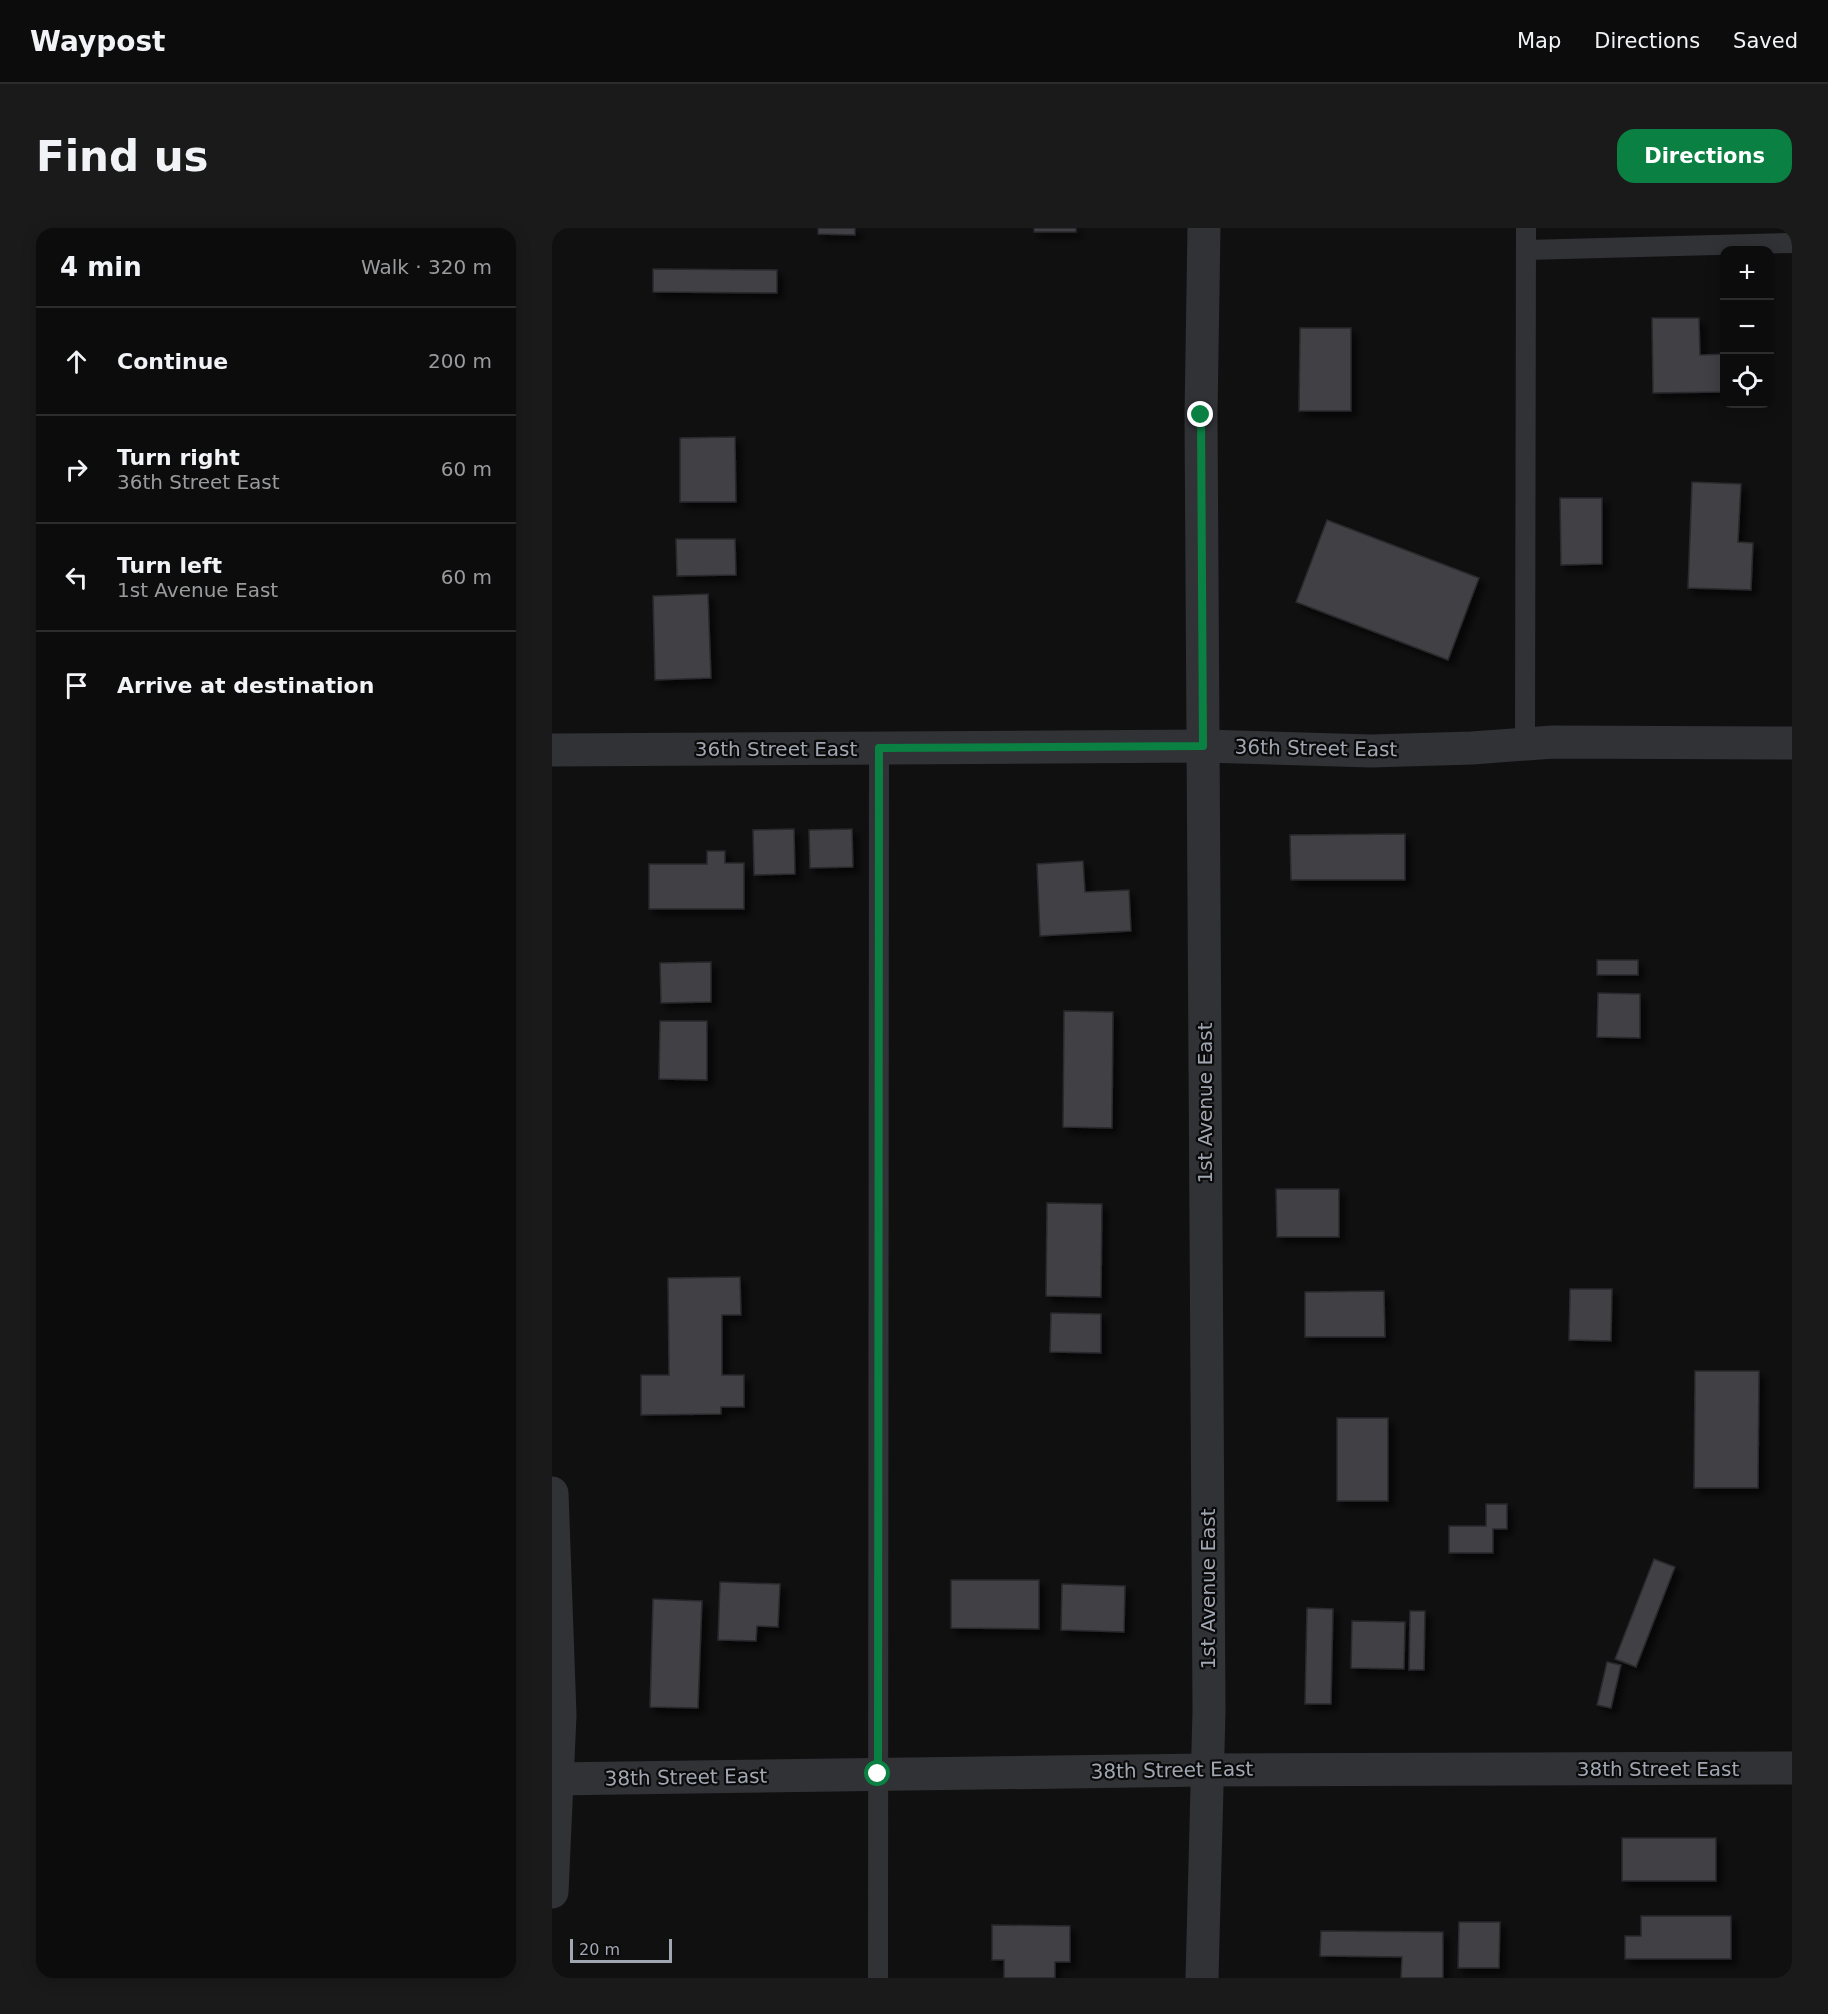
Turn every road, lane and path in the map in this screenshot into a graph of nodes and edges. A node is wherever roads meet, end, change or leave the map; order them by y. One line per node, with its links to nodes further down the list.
1 (1204, 228): 7 (street, 1st Avenue East)
2 (1526, 228): 4 (lane)
3 (1792, 243): 4 (lane)
4 (1526, 250): 5 (lane)
5 (1526, 743): 6 (street, 36th Street East); 7 (street, 36th Street East)
6 (1792, 743)
7 (1203, 746): 8 (street, 36th Street East); 12 (street, 1st Avenue East)
8 (879, 748): 9 (street, 36th Street East); 13 (lane)
9 (552, 750)
10 (552, 1493): 14 (street)
11 (1792, 1768): 12 (street, 38th Street East)
12 (1207, 1770): 13 (street, 38th Street East); 17 (street, 1st Avenue East)
13 (878, 1774): 14 (street, 38th Street East); 16 (lane)
14 (554, 1779): 15 (street)
15 (552, 1892)
16 (878, 1978)
17 (1202, 1978)

